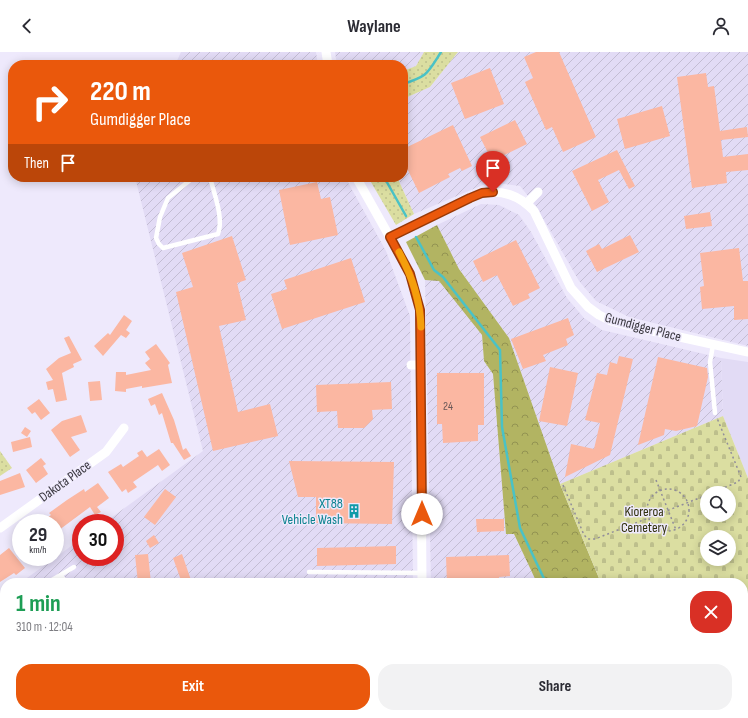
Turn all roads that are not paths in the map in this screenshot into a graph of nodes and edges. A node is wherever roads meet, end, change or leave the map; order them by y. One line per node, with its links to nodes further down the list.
1 (188, 182): 2 (lane)
2 (211, 182)
3 (359, 182): 6 (street)
4 (538, 192): 5 (street)
5 (527, 203): 6 (street, Gumdigger Place); 7 (street, Gumdigger Place)
6 (390, 237): 10 (street)
7 (713, 345): 8 (street, Gumdigger Place); 11 (lane)
8 (748, 352)
9 (411, 365): 10 (street)
10 (421, 365): 16 (street)
11 (715, 413)
12 (124, 428): 13 (street, Dakota Place)
13 (0, 528)
14 (74, 567): 17 (lane)
15 (309, 572): 16 (lane)
16 (422, 573): 19 (street)
17 (61, 576): 18 (lane)
18 (57, 578)
19 (422, 578)
20 (723, 718): 21 (lane)
21 (729, 718)

